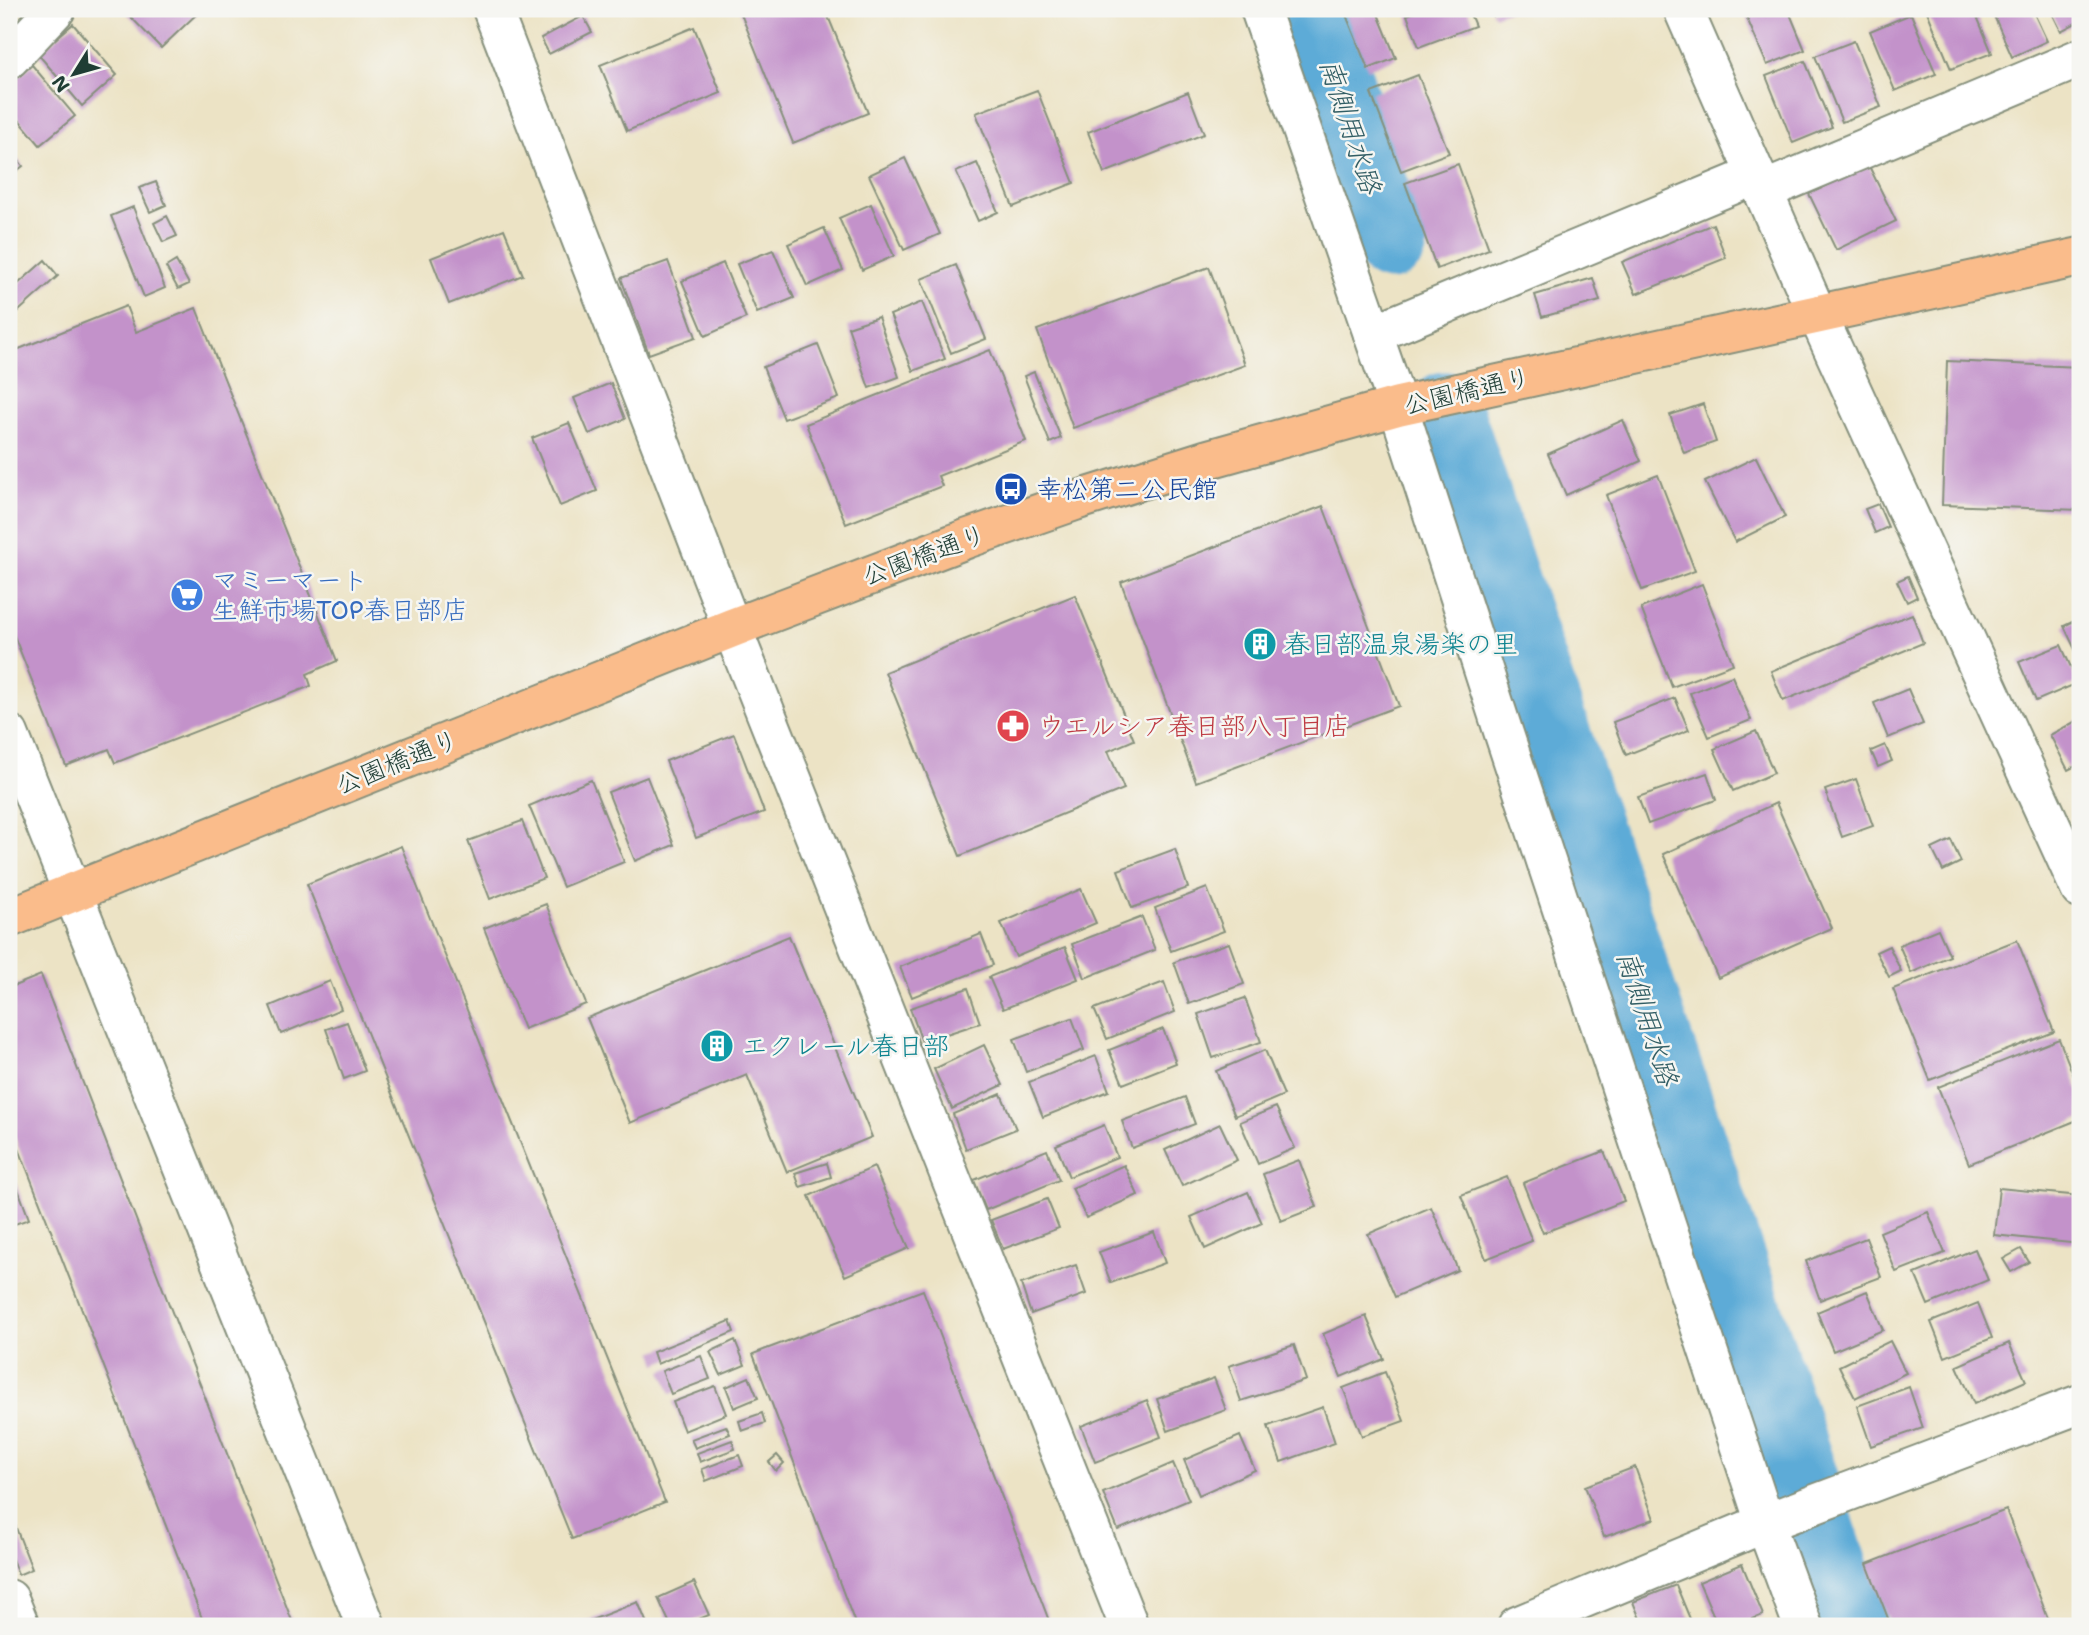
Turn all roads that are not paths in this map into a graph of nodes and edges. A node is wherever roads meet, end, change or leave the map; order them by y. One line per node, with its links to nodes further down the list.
1 (56, 9): 6 (street)
2 (492, 9): 12 (street)
3 (1260, 9): 10 (street)
4 (1683, 9): 7 (street)
5 (2080, 58): 7 (street)
6 (9, 59)
7 (1760, 183): 9 (street); 10 (street)
8 (2080, 257): 9 (main road, 公園橋通り)
9 (1816, 314): 11 (main road, 公園橋通り); 14 (street)
10 (1373, 334): 11 (street)
11 (1398, 407): 12 (main road, 公園橋通り); 18 (street)
12 (732, 628): 15 (main road, 公園橋通り); 22 (street)
13 (9, 734): 15 (street)
14 (2080, 888)
15 (72, 893): 16 (main road, 公園橋通り); 21 (street)
16 (9, 918)
17 (2080, 1404): 18 (street)
18 (1779, 1519): 23 (street); 24 (street)
19 (9, 1599): 20 (street)
20 (20, 1626)
21 (366, 1626)
22 (1129, 1626)
23 (1517, 1626)
24 (1803, 1626)

